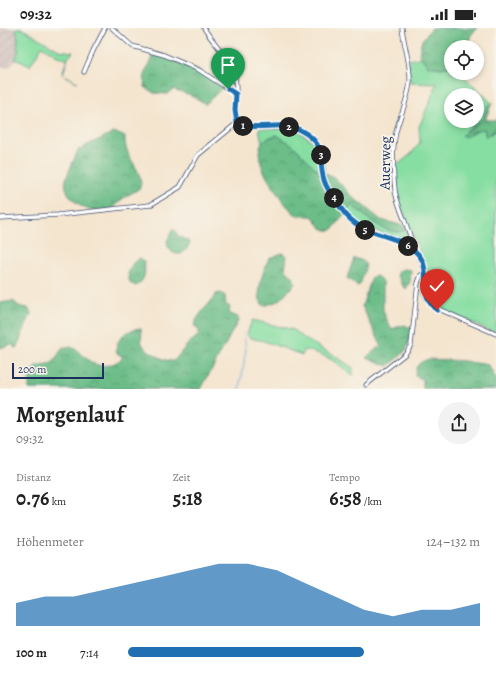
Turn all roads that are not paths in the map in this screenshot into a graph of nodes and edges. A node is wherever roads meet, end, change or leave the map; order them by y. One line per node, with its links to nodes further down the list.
1 (105, 28): 5 (street)
2 (112, 28): 6 (street)
3 (204, 28): 6 (street)
4 (402, 28): 9 (street, Auerweg)
5 (84, 72)
6 (236, 94): 7 (street)
7 (237, 123): 8 (street); 9 (street)
8 (0, 218)
9 (413, 250): 10 (street)
10 (425, 273): 11 (street); 12 (street)
11 (496, 334)
12 (366, 385)

